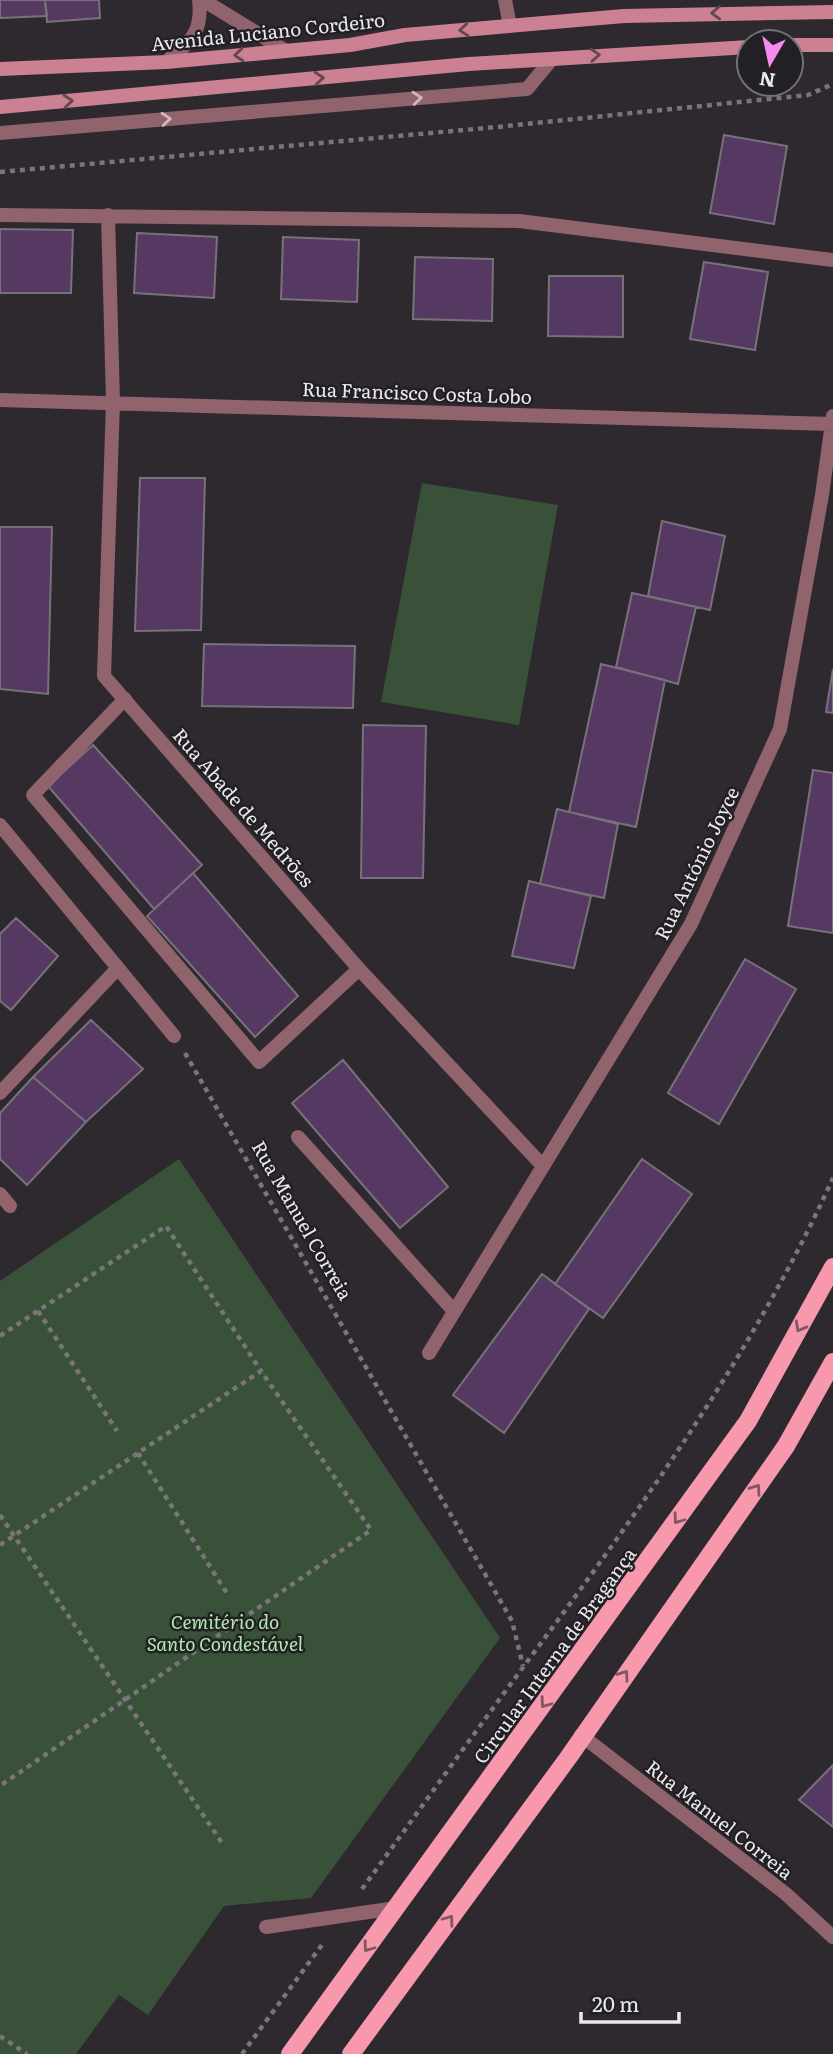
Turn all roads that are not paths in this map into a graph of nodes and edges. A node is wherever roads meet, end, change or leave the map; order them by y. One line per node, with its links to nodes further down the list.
1 (201, 0): 8 (street); 10 (street)
2 (505, 0): 4 (street)
3 (833, 12): 4 (main road, Avenida Luciano Cordeiro, one-way to 4)
4 (510, 26): 8 (main road, Avenida Luciano Cordeiro, one-way to 8)
5 (805, 45): 6 (main road)
6 (832, 46)
7 (735, 48): 9 (main road, one-way to 7)
8 (286, 51): 10 (main road, Avenida Luciano Cordeiro, one-way to 10)
9 (552, 59): 12 (main road, one-way to 9); 13 (street, one-way to 9)
10 (166, 62): 11 (main road, Avenida Luciano Cordeiro)
11 (0, 69)
12 (0, 107)
13 (0, 133)
14 (0, 215): 15 (street)
15 (108, 215): 16 (street); 18 (street, Rua Abade de Medrões)
16 (833, 260)
17 (0, 400): 18 (street, Rua Francisco Costa Lobo)
18 (113, 402): 19 (street, Rua Francisco Costa Lobo); 20 (street, Rua Abade de Medrões)
19 (832, 420): 27 (street, Rua António Joyce)
20 (125, 699): 23 (street, Rua Abade de Medrões); 23 (street)
21 (0, 825): 22 (street)
22 (118, 968): 24 (street); 25 (street)
23 (359, 969): 27 (street, Rua Abade de Medrões)
24 (174, 1036)
25 (0, 1093)
26 (298, 1137): 31 (street)
27 (541, 1164): 31 (street, Rua António Joyce)
28 (0, 1194): 29 (street)
29 (10, 1206)
30 (833, 1267): 35 (main road, Circular Interna de Bragança, one-way to 35)
31 (454, 1311): 32 (street, Rua António Joyce)
32 (429, 1353)
33 (833, 1363): 34 (main road, one-way to 33)
34 (581, 1735): 37 (street, Rua Manuel Correia); 39 (main road, one-way to 34)
35 (396, 1908): 36 (street); 38 (main road, Circular Interna de Bragança, one-way to 38)
36 (266, 1927)
37 (833, 1937)
38 (290, 2054)
39 (351, 2054)

